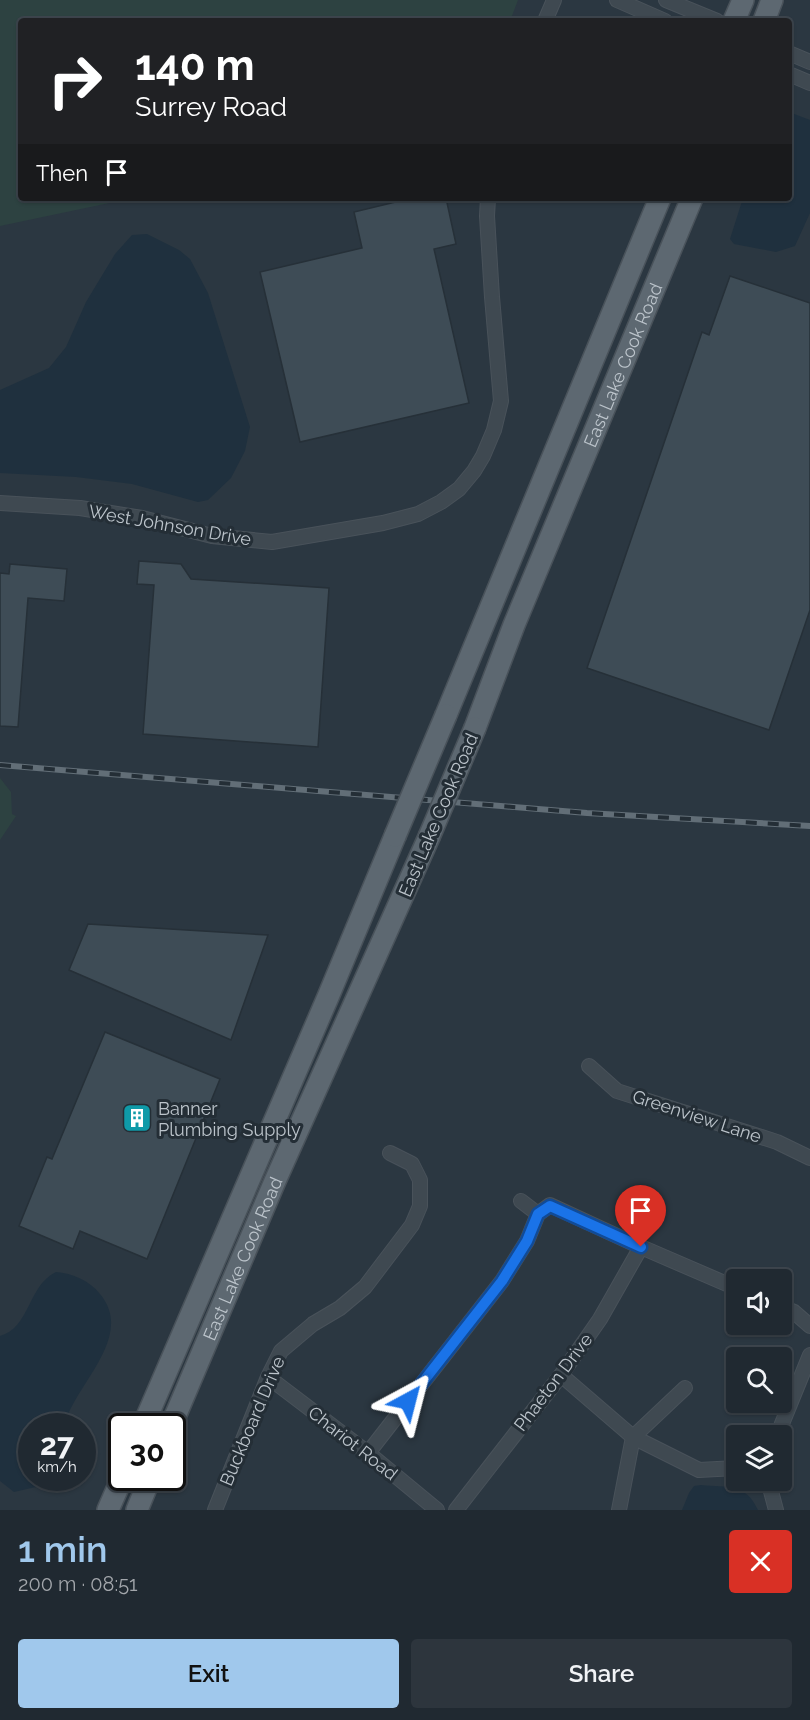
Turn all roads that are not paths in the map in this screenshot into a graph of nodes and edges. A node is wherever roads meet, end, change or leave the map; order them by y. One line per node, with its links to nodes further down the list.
1 (554, 0): 6 (street)
2 (616, 0): 7 (street)
3 (666, 0): 8 (street)
4 (743, 0): 9 (main road)
5 (772, 0): 10 (main road)
6 (546, 18)
7 (658, 18)
8 (710, 18)
9 (735, 18)
10 (765, 18)
11 (792, 54): 12 (street)
12 (810, 62)
13 (792, 75): 14 (street)
14 (810, 83)
15 (488, 201): 18 (street, West Johnson Drive)
16 (659, 201): 32 (main road, East Lake Cook Road, bridge)
17 (691, 201): 33 (main road, East Lake Cook Road, bridge)
18 (0, 503)
19 (589, 1066): 21 (street, Greenview Lane)
20 (390, 1153): 30 (street, Buckboard Drive)
21 (810, 1158)
22 (521, 1201): 23 (street)
23 (544, 1210): 24 (street); 36 (street)
24 (641, 1247): 25 (street); 29 (street, Phaeton Drive)
25 (726, 1284)
26 (792, 1311): 27 (street)
27 (810, 1326)
28 (810, 1355): 34 (street)
29 (561, 1375): 35 (street); 45 (street, Phaeton Drive)
30 (268, 1377): 36 (street, Chariot Road); 43 (street, Buckboard Drive)
31 (685, 1388): 35 (street)
32 (149, 1413)
33 (177, 1413)
34 (781, 1425)
35 (633, 1437): 37 (street); 46 (street)
36 (368, 1453): 44 (street, Chariot Road)
37 (726, 1469)
38 (116, 1491): 41 (main road)
39 (145, 1491): 42 (main road)
40 (771, 1491): 47 (street)
41 (108, 1510)
42 (137, 1510)
43 (215, 1510)
44 (437, 1510)
45 (456, 1510)
46 (619, 1510)
47 (776, 1510)

